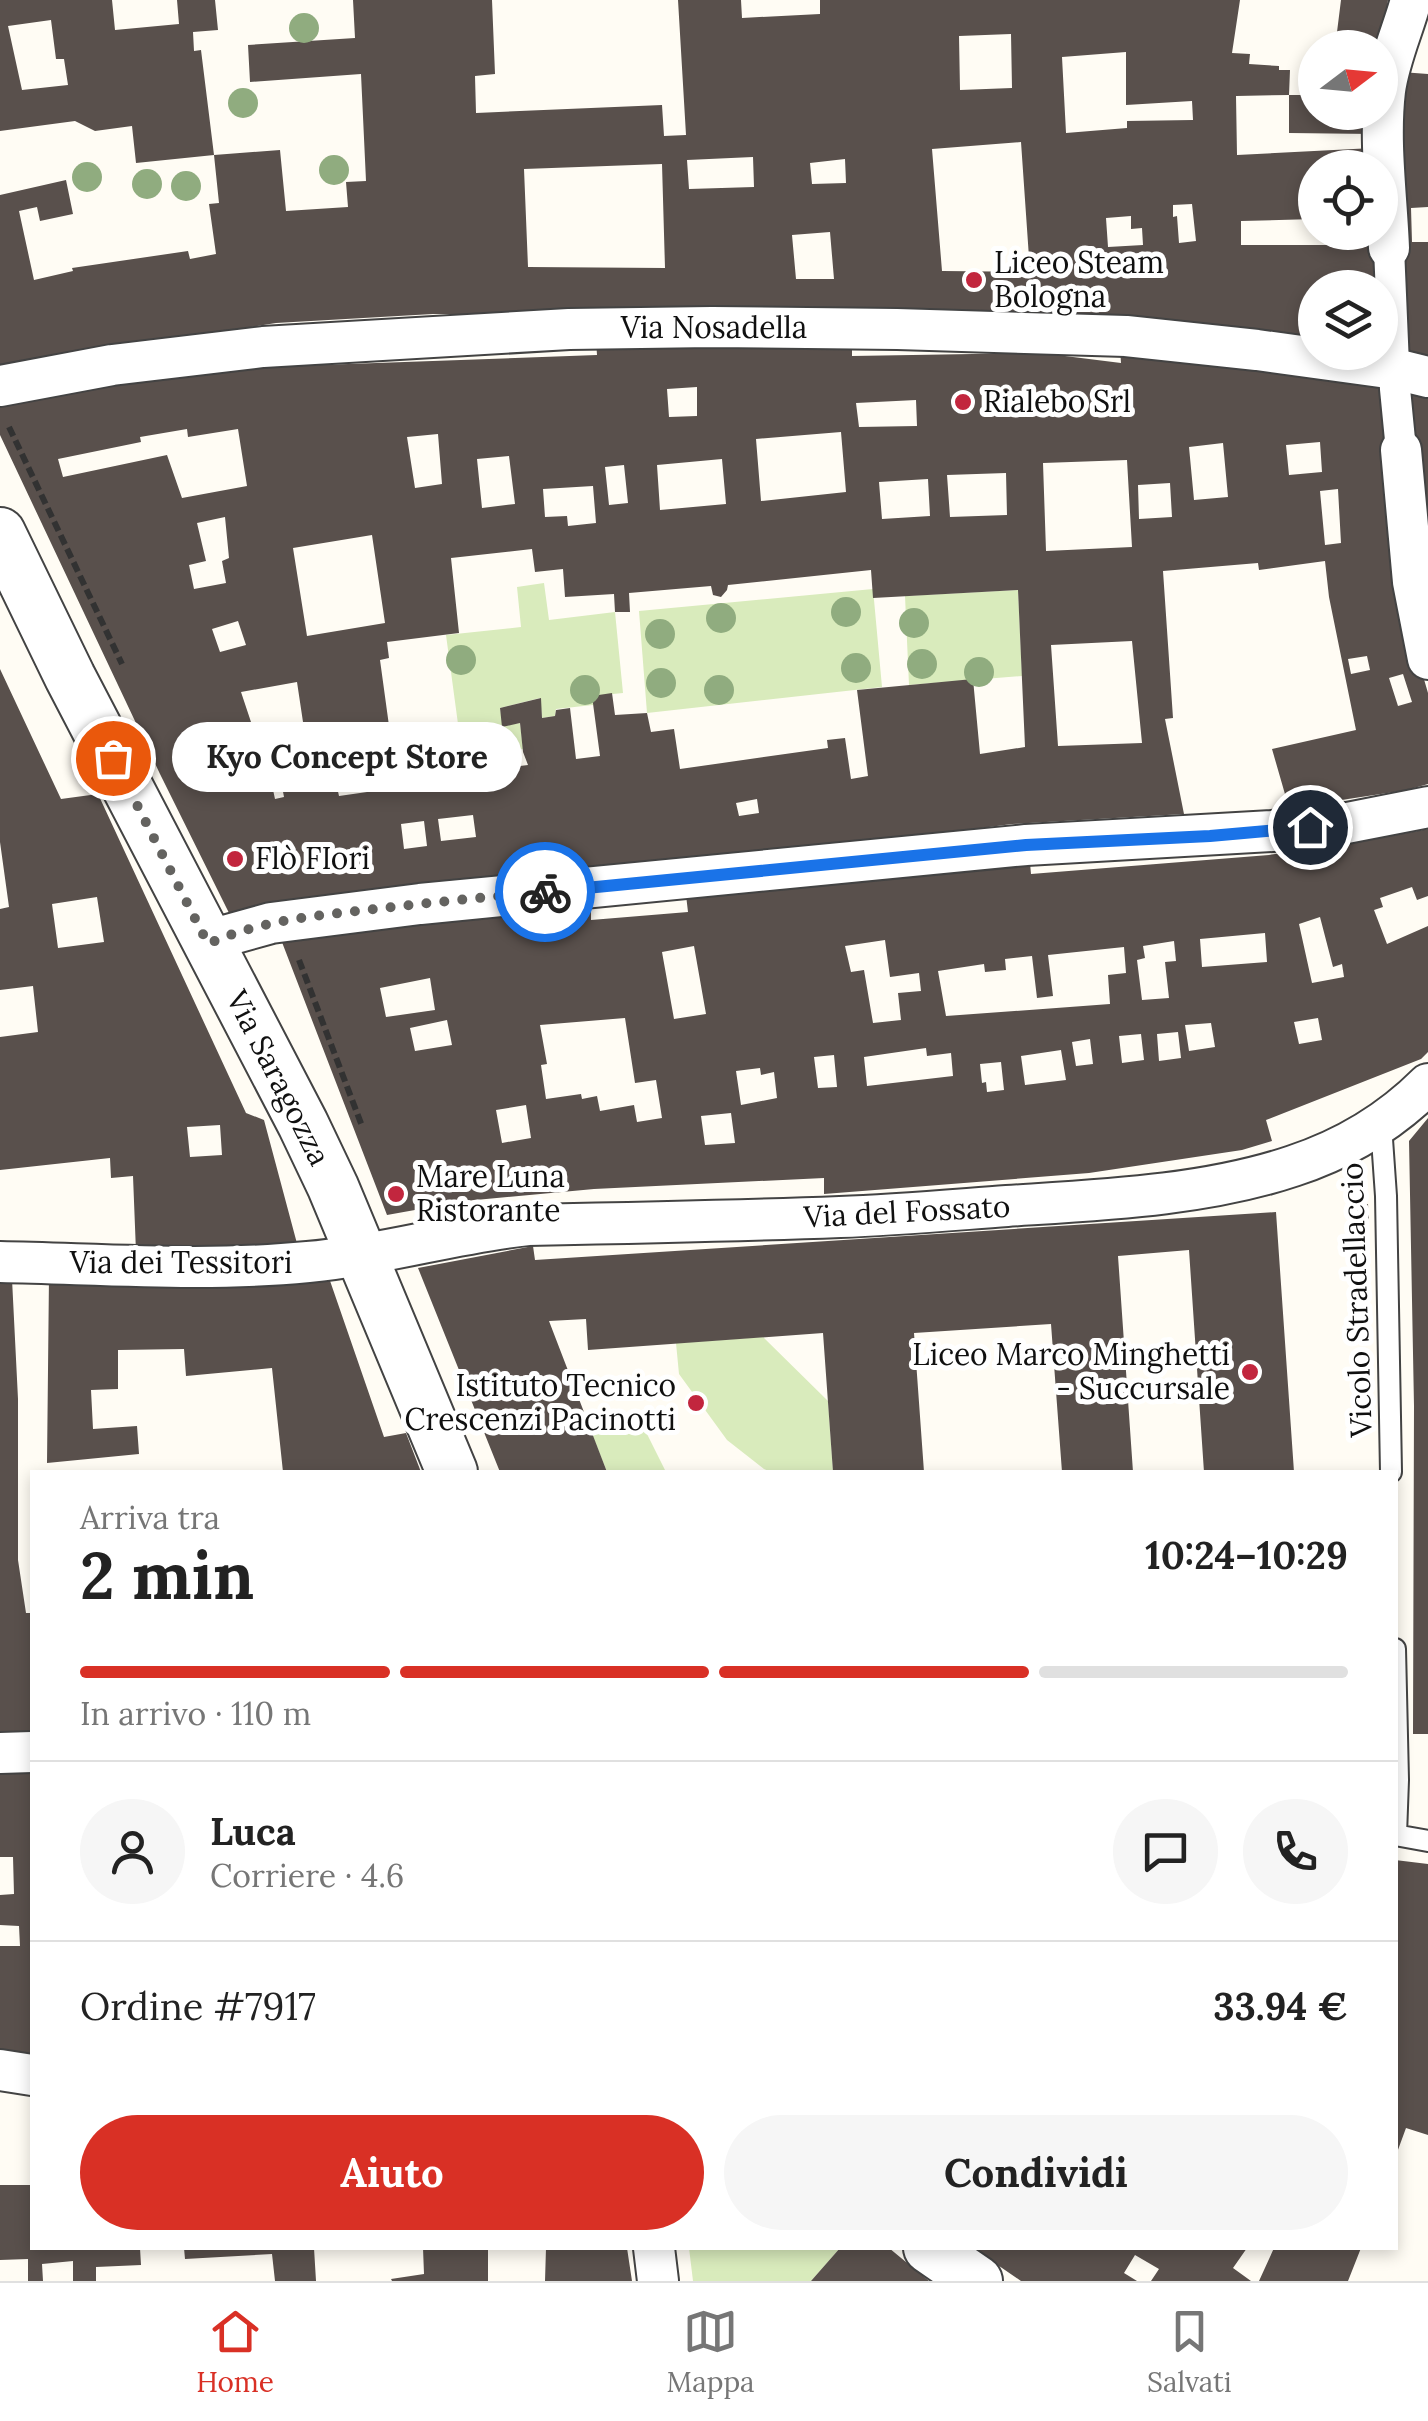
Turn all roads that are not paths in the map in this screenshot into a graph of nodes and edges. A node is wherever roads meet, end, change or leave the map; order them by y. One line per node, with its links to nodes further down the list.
1 (1411, 0): 2 (street)
2 (1385, 150)
3 (1389, 250): 4 (street)
4 (1412, 373): 5 (street, Via Nosadella); 6 (street)
5 (4, 405)
6 (1402, 450): 8 (street)
7 (0, 533): 10 (street, Via Saragozza)
8 (1428, 659)
9 (1428, 807): 10 (street)
10 (208, 944): 13 (street, Via Saragozza)
11 (1428, 1084): 12 (street, Via del Fossato)
12 (1380, 1125): 13 (street, Via del Fossato); 16 (lane, Vicolo Stradellaccio)
13 (362, 1256): 14 (street, Via dei Tessitori); 15 (street, Via Saragozza)
14 (0, 1262)
15 (451, 1470)
16 (1391, 1470)
17 (30, 1752): 18 (street)
18 (0, 1753)
19 (1398, 1836): 20 (lane)
20 (1428, 1841)
21 (0, 2070): 22 (street)
22 (30, 2074)
23 (654, 2250): 25 (street)
24 (932, 2250): 26 (street)
25 (658, 2281)
26 (977, 2281)

